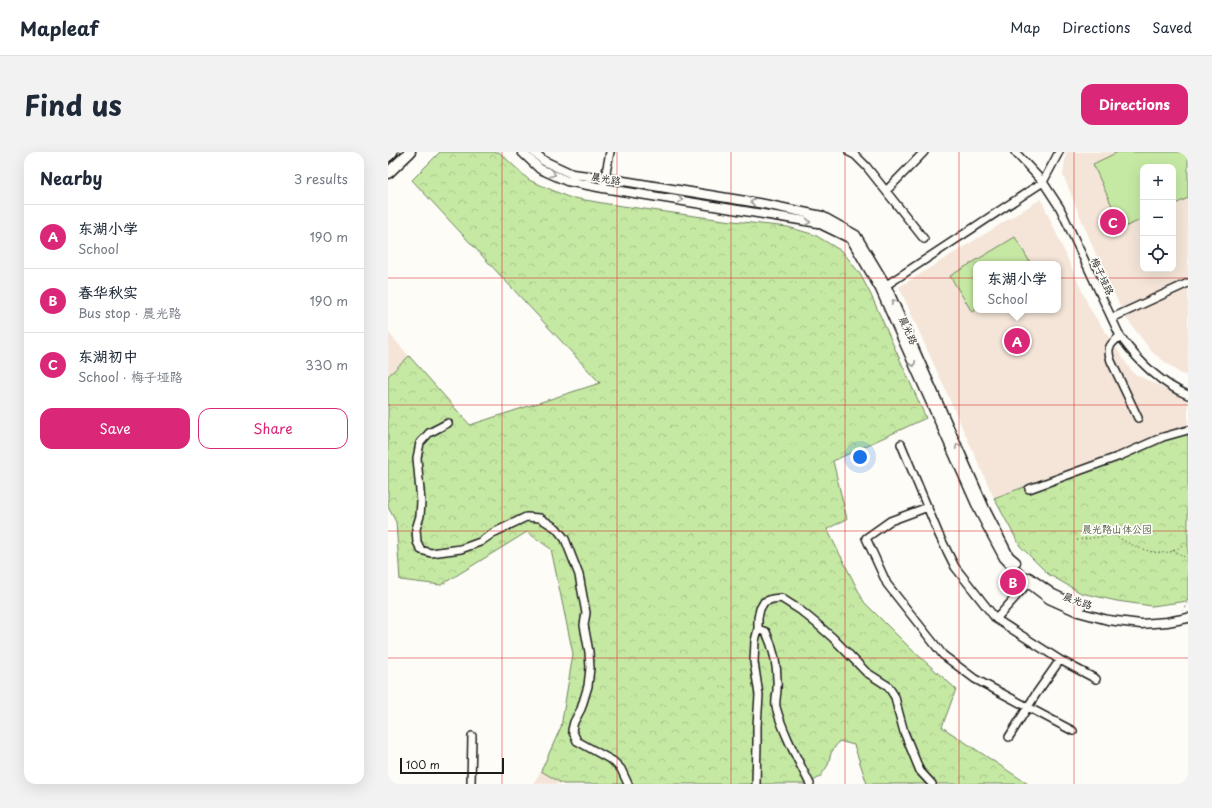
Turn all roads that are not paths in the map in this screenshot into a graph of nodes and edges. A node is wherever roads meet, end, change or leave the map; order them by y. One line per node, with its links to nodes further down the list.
1 (392, 152): 10 (highway)
2 (410, 152): 11 (highway)
3 (522, 152): 14 (main road, 晨光路, one-way to 14)
4 (534, 152): 12 (main road, 晨光路)
5 (610, 152): 12 (street)
6 (849, 152): 15 (street)
7 (924, 152): 15 (street)
8 (1015, 152): 13 (street, 梅子垭路)
9 (1059, 152): 13 (street)
10 (388, 156)
11 (388, 173)
12 (605, 178): 14 (street); 18 (main road, 晨光路, one-way to 12)
13 (1042, 182): 18 (street); 19 (street, 梅子垭路)
14 (603, 188): 18 (main road, 晨光路, one-way to 18)
15 (886, 191): 16 (street)
16 (924, 239)
17 (1188, 283): 19 (street)
18 (883, 287): 28 (main road, 晨光路, one-way to 28); 29 (main road, 晨光路, one-way to 18)
19 (1112, 318): 20 (street, 梅子垭路)
20 (1120, 336): 21 (street, 梅子垭路); 22 (street)
21 (1188, 394)
22 (1138, 418)
23 (448, 423): 39 (street)
24 (1188, 430): 26 (street)
25 (901, 444): 27 (street)
26 (1029, 489)
27 (928, 507): 30 (street); 34 (street)
28 (1028, 583): 29 (main road, 晨光路); 30 (street)
29 (1186, 615)
30 (996, 619): 32 (street)
31 (758, 629): 40 (street); 41 (street); 42 (street)
32 (1060, 660): 33 (street); 34 (street)
33 (1096, 678)
34 (1028, 707): 35 (street); 37 (street)
35 (1073, 731)
36 (472, 736): 38 (street)
37 (1009, 737)
38 (471, 784)
39 (628, 784)
40 (756, 784)
41 (810, 784)
42 (932, 784)

